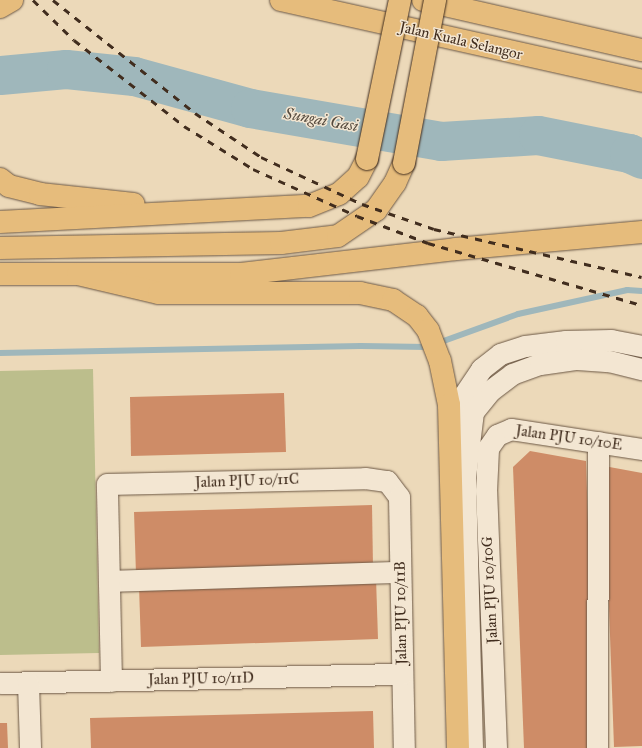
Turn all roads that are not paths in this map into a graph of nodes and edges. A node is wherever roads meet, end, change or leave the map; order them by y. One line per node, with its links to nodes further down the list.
1 (12, 0): 6 (highway)
2 (281, 0): 8 (highway, Jalan Kuala Selangor)
3 (400, 0): 10 (highway, bridge)
4 (423, 0): 7 (highway, Jalan Kuala Selangor)
5 (435, 0): 13 (highway, bridge)
6 (0, 7)
7 (642, 50)
8 (642, 81)
9 (0, 179): 10 (highway)
10 (195, 211): 11 (highway)
11 (0, 222)
12 (642, 232): 15 (highway)
13 (0, 248)
14 (0, 274): 15 (highway)
15 (78, 274): 20 (highway)
16 (642, 346): 20 (street)
17 (642, 369): 33 (street)
18 (497, 435): 19 (street, Jalan PJU 10/10E); 29 (street, Jalan PJU 10/10G)
19 (598, 442): 21 (street, Jalan PJU 10/10E); 36 (street)
20 (449, 448): 32 (highway)
21 (642, 448)
22 (387, 481): 23 (street, Jalan PJU 10/11B); 24 (street, Jalan PJU 10/11C)
23 (400, 572): 24 (street); 25 (street, Jalan PJU 10/11B)
24 (109, 581): 26 (street)
25 (402, 674): 26 (street, Jalan PJU 10/11D); 31 (street, Jalan PJU 10/11B)
26 (111, 681): 28 (street, Jalan PJU 10/11D)
27 (0, 683): 28 (street, Jalan PJU 10/11D)
28 (28, 683): 30 (street)
29 (496, 722): 34 (street); 35 (street, Jalan PJU 10/10G)
30 (30, 748)
31 (404, 748)
32 (458, 748)
33 (472, 748)
34 (481, 748)
35 (496, 748)
36 (597, 748)

